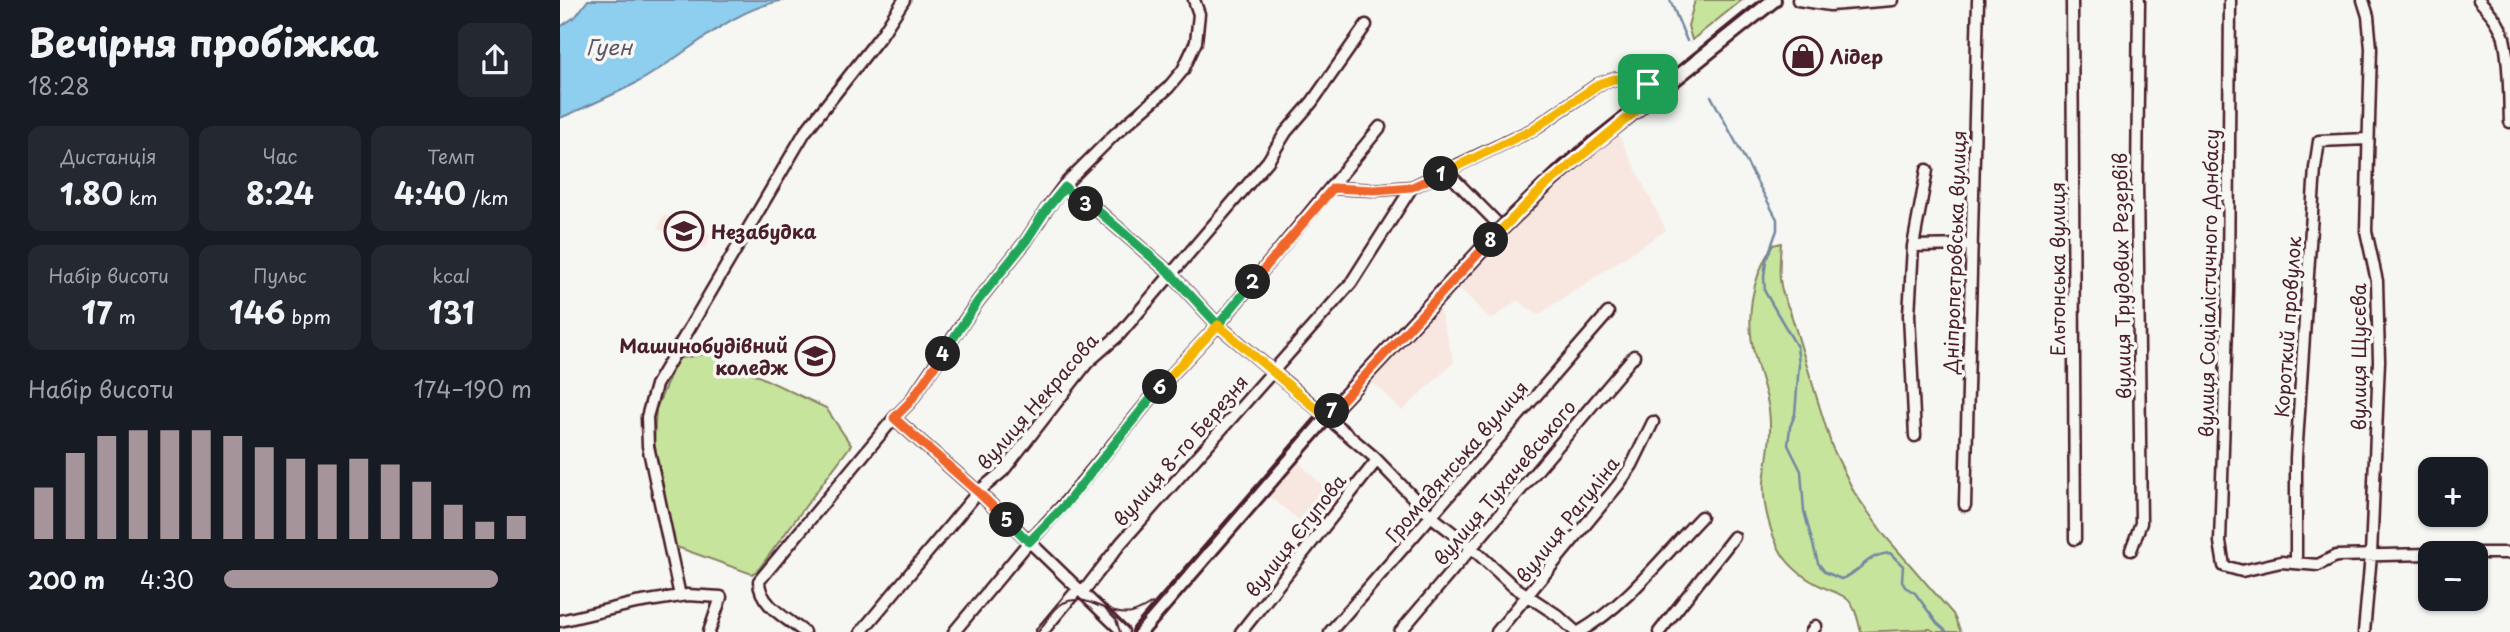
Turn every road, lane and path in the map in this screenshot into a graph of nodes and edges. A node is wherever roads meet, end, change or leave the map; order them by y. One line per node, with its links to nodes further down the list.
1 (904, 0): 52 (street)
2 (1194, 0): 21 (street)
3 (1774, 0): 15 (main road)
4 (1798, 0): 5 (street)
5 (1893, 0)
6 (1978, 0): 25 (street, Дніпропетровська вулиця)
7 (2072, 0): 42 (street, Ельтонська вулиця)
8 (2138, 0): 45 (street, вулиця Трудових Резервів)
9 (2230, 0): 50 (street, вулиця Соціалістичного Донбасу)
10 (2363, 0): 18 (street, вулиця Щусєва)
11 (2480, 0): 14 (street)
12 (2510, 22): 14 (street)
13 (1366, 25): 27 (street, вулиця Некрасова)
14 (2505, 38): 16 (street)
15 (1653, 97): 20 (street); 24 (main road)
16 (2510, 122)
17 (1380, 127): 23 (street)
18 (2368, 139): 49 (street, вулиця Щусєва); 50 (street, Короткий провулок)
19 (1927, 170): 26 (street)
20 (1447, 172): 22 (street); 24 (street)
21 (1065, 187): 27 (street); 33 (street)
22 (1412, 187): 23 (street); 31 (street, вулиця 8-го Березня)
23 (1333, 188): 29 (street)
24 (1502, 228): 32 (main road)
25 (1972, 245): 26 (street); 38 (street, Дніпропетровська вулиця)
26 (1913, 246): 35 (street)
27 (1171, 274): 29 (street); 37 (street, вулиця Некрасова)
28 (1608, 313): 39 (street, Громадянська вулиця)
29 (1218, 325): 31 (street); 43 (street)
30 (1634, 356): 44 (street, вулиця Тухачевського)
31 (1273, 370): 32 (street); 51 (street, вулиця 8-го Березня)
32 (1326, 417): 36 (street); 61 (main road)
33 (894, 418): 37 (street); 56 (street)
34 (1653, 422): 53 (street, вулиця Рагуліна)
35 (1915, 436)
36 (1377, 460): 39 (street); 62 (street, вулиця Єгупова)
37 (978, 492): 43 (street); 57 (street, вулиця Некрасова)
38 (1965, 505)
39 (1431, 516): 44 (street); 63 (street, Громадянська вулиця)
40 (1701, 517): 66 (street)
41 (1734, 537): 67 (street)
42 (2075, 539)
43 (1029, 542): 51 (street); 58 (street)
44 (1472, 548): 53 (street); 64 (street, вулиця Тухачевського)
45 (2131, 550)
46 (2510, 552): 47 (street)
47 (2488, 553)
48 (2418, 554): 49 (street)
49 (2371, 555): 50 (street); 68 (street, вулиця Щусєва)
50 (2296, 564)
51 (1080, 590): 59 (street, вулиця 8-го Березня); 60 (street)
52 (680, 596): 54 (street); 55 (street)
53 (1529, 596): 65 (street, вулиця Рагуліна); 66 (street)
54 (560, 621)
55 (709, 632)
56 (804, 632)
57 (861, 632)
58 (954, 632)
59 (1042, 632)
60 (1123, 632)
61 (1140, 632)
62 (1241, 632)
63 (1331, 632)
64 (1400, 632)
65 (1497, 632)
66 (1578, 632)
67 (1659, 632)
68 (2364, 632)

